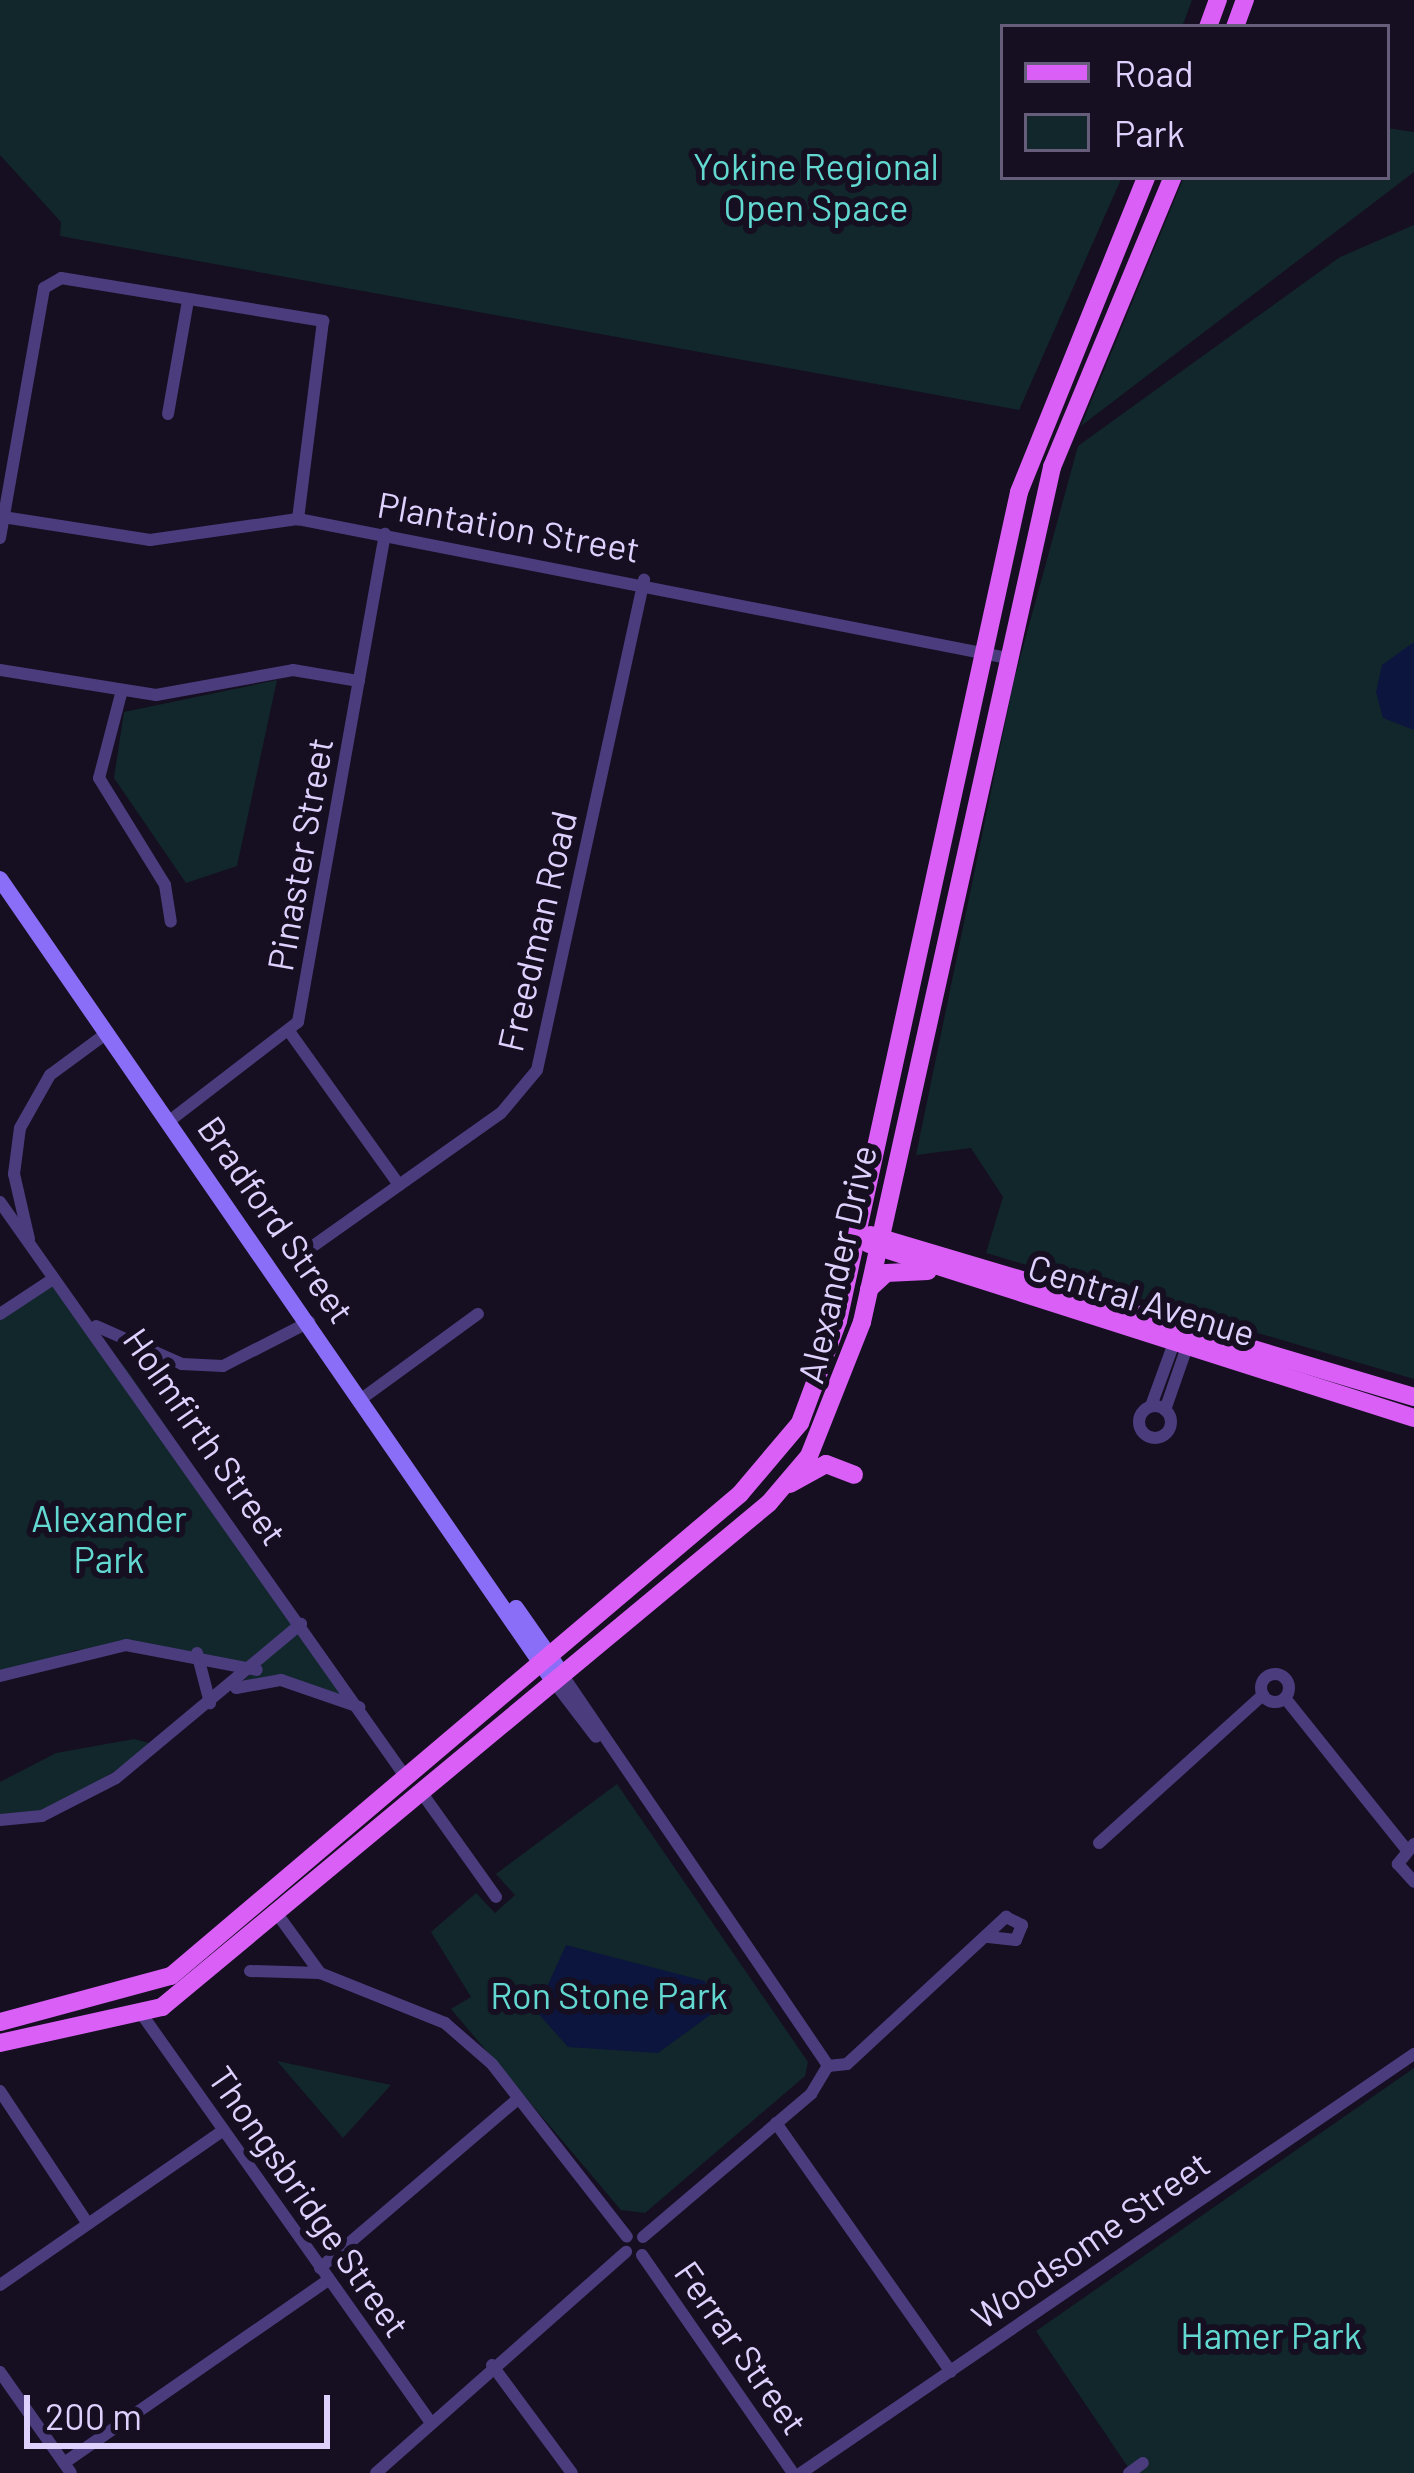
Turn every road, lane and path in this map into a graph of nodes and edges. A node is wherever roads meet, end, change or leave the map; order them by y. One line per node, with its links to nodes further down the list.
1 (1145, 180): 10 (main road, Alexander Drive)
2 (1172, 180): 11 (main road, Alexander Drive)
3 (188, 301): 4 (street); 5 (street); 6 (street)
4 (168, 414)
5 (3, 517): 6 (street, Plantation Street); 8 (street)
6 (298, 519): 7 (street, Plantation Street)
7 (386, 534): 9 (street, Plantation Street); 13 (street, Pinaster Street)
8 (0, 538)
9 (644, 580): 10 (street, Plantation Street); 21 (street, Freedman Road)
10 (980, 651): 11 (street, Plantation Street); 24 (main road, Alexander Drive)
11 (1002, 657): 22 (main road, Alexander Drive)
12 (0, 670): 14 (street)
13 (359, 681): 14 (street); 18 (street, Pinaster Street)
14 (122, 690): 16 (street)
15 (0, 879): 17 (street, Bradford Street)
16 (171, 922)
17 (106, 1033): 19 (street, Bradford Street); 20 (street)
18 (291, 1034): 19 (street); 21 (street)
19 (169, 1122): 35 (street, Bradford Street)
20 (7, 1178): 27 (street)
21 (399, 1185): 28 (street, Freedman Road)
22 (888, 1188): 25 (main road, Alexander Drive); 26 (main road)
23 (0, 1202): 27 (street, Holmfirth Street)
24 (854, 1236): 25 (main road, Central Avenue); 47 (main road, Alexander Drive)
25 (878, 1241): 26 (main road, Central Avenue); 29 (main road, Central Avenue); 31 (main road, Alexander Drive)
26 (919, 1244): 36 (main road, Central Avenue)
27 (31, 1246): 30 (street, Holmfirth Street)
28 (299, 1256)
29 (939, 1270): 31 (main road); 36 (main road, Central Avenue)
30 (53, 1280): 33 (street); 34 (street, Holmfirth Street)
31 (869, 1289): 44 (main road, Alexander Drive)
32 (478, 1314): 39 (street)
33 (0, 1315)
34 (90, 1322): 37 (street); 38 (street, Holmfirth Street)
35 (309, 1322): 37 (street); 39 (street, Bradford Street)
36 (1184, 1336): 40 (main road, Central Avenue); 41 (street); 42 (main road, Central Avenue)
37 (147, 1352): 38 (street)
38 (127, 1370): 45 (street, Holmfirth Street)
39 (364, 1397): 47 (street, Bradford Street)
40 (1414, 1397)
41 (1158, 1408)
42 (1414, 1418)
43 (854, 1475): 44 (main road)
44 (788, 1485): 50 (main road, Alexander Drive)
45 (301, 1624): 48 (street); 55 (street, Holmfirth Street)
46 (197, 1652): 48 (street); 49 (street); 54 (street)
47 (545, 1658): 50 (street, Bradford Street); 56 (main road, Alexander Drive)
48 (257, 1670): 51 (street)
49 (0, 1676)
50 (558, 1678): 57 (main road, Alexander Drive); 71 (street, Bradford Street)
51 (234, 1688): 54 (street); 55 (street)
52 (1263, 1695): 53 (street); 53 (street); 59 (street)
53 (1285, 1699): 60 (street)
54 (210, 1703): 58 (street)
55 (359, 1706): 56 (street, Holmfirth Street)
56 (407, 1779): 68 (main road, Alexander Drive)
57 (424, 1796): 62 (street); 63 (main road, Alexander Drive)
58 (0, 1820)
59 (1099, 1843)
60 (1409, 1846): 61 (street)
61 (1414, 1882)
62 (496, 1897)
63 (278, 1915): 66 (street); 67 (main road, Alexander Drive)
64 (988, 1937): 71 (street)
65 (250, 1971): 66 (street)
66 (320, 1973): 73 (street)
67 (143, 2016): 69 (main road, Alexander Drive); 75 (street, Thongsbridge Street)
68 (0, 2022)
69 (0, 2043)
70 (1414, 2054): 84 (street, Woodsome Street)
71 (827, 2066): 74 (street)
72 (0, 2091): 76 (street)
73 (518, 2099): 78 (street); 80 (street)
74 (776, 2122): 77 (street); 84 (street)
75 (224, 2130): 76 (street); 80 (street, Thongsbridge Street)
76 (88, 2224): 81 (street)
77 (644, 2237): 78 (street); 79 (street)
78 (627, 2245): 79 (street); 82 (street)
79 (642, 2255): 90 (street, Ferrar Street)
80 (324, 2274): 85 (street, Thongsbridge Street); 87 (street)
81 (0, 2285)
82 (492, 2365): 85 (street); 89 (street)
83 (0, 2372): 87 (street)
84 (951, 2372): 90 (street, Woodsome Street)
85 (428, 2419): 88 (street)
86 (1143, 2463): 91 (street)
87 (68, 2468)
88 (376, 2473)
89 (572, 2473)
90 (797, 2473)
91 (1129, 2473)

